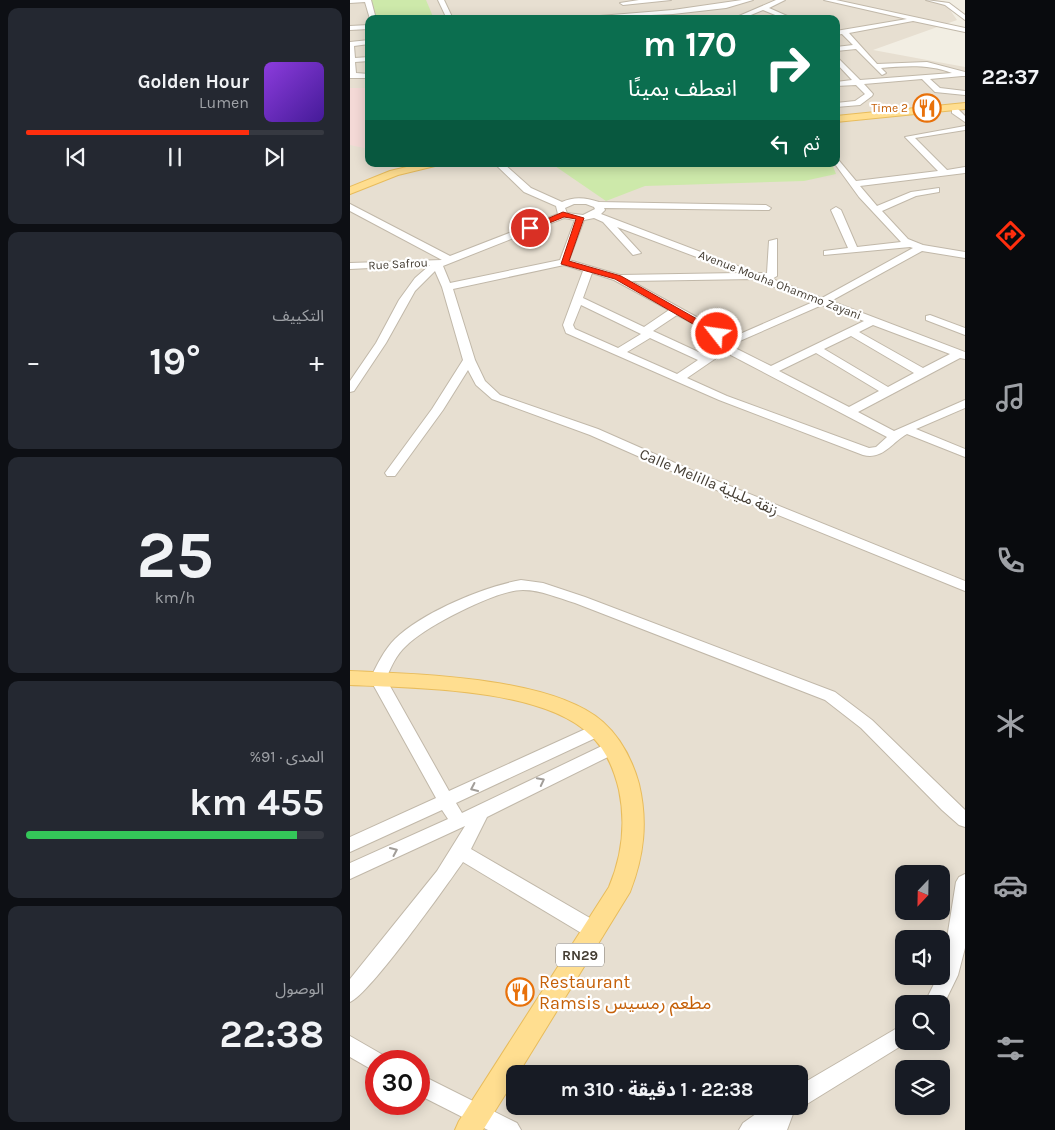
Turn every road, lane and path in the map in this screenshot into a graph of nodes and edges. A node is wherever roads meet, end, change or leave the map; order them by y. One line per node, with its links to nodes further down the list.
1 (367, 0): 10 (street); 16 (street)
2 (441, 0): 17 (street)
3 (668, 0): 11 (street)
4 (729, 0): 13 (street)
5 (750, 0): 13 (street)
6 (782, 0): 14 (street)
7 (827, 0): 12 (street)
8 (849, 0): 12 (street)
9 (929, 0): 23 (street)
10 (350, 1)
11 (622, 1): 18 (street)
12 (842, 3): 24 (street)
13 (737, 4): 14 (street); 15 (street)
14 (758, 8): 21 (street); 22 (street)
15 (698, 9): 19 (street); 20 (street)
16 (372, 15)
17 (448, 15)
18 (634, 15)
19 (641, 15)
20 (706, 15)
21 (743, 15)
22 (779, 15)
23 (965, 18)
24 (918, 19): 27 (street); 28 (street)
25 (365, 27): 26 (street)
26 (350, 28)
27 (965, 30)
28 (840, 32): 31 (street)
29 (365, 43): 30 (street)
30 (350, 45): 33 (street)
31 (859, 47): 32 (street); 36 (street)
32 (840, 49)
33 (352, 59): 34 (street); 40 (street)
34 (365, 59)
35 (840, 62): 43 (street)
36 (876, 66): 37 (street); 41 (street)
37 (964, 75): 39 (street)
38 (365, 76): 40 (street)
39 (924, 77): 41 (street); 45 (street)
40 (351, 78): 42 (street)
41 (888, 80): 43 (street)
42 (365, 82)
43 (859, 82): 44 (street); 46 (street)
44 (840, 84)
45 (965, 93)
46 (840, 105)
47 (965, 106): 49 (main road)
48 (960, 111): 49 (main road); 50 (street)
49 (840, 120)
50 (965, 120)
51 (965, 128): 57 (street)
52 (840, 166): 58 (street)
53 (403, 167): 61 (main road)
54 (418, 167): 63 (main road)
55 (502, 167): 67 (street)
56 (965, 170): 57 (street)
57 (944, 172): 59 (street)
58 (847, 176): 59 (street); 60 (street)
59 (886, 180): 60 (street); 64 (street)
60 (854, 184): 64 (street)
61 (350, 187)
62 (936, 190): 70 (street)
63 (350, 191)
64 (862, 195): 70 (street)
65 (350, 207): 81 (street)
66 (766, 208): 68 (street)
67 (563, 210): 68 (street); 71 (street); 81 (street)
68 (596, 210): 71 (street); 72 (street, Avenue Mouha Ohammo Zayani)
69 (836, 210): 76 (street)
70 (876, 210): 74 (street)
71 (580, 218): 82 (street)
72 (605, 219): 77 (street); 87 (street, Avenue Mouha Ohammo Zayani)
73 (774, 241): 87 (street)
74 (909, 244): 75 (street); 76 (street)
75 (921, 248): 80 (street); 90 (street)
76 (853, 249): 78 (street)
77 (636, 253)
78 (827, 253)
79 (350, 254): 83 (street)
80 (965, 255)
81 (444, 262): 83 (street, Rue Safrou); 88 (street, Calle Melilla زنقة مليلية); 104 (street)
82 (564, 262): 85 (street); 88 (street)
83 (369, 265): 84 (street, Rue Safrou)
84 (350, 266)
85 (589, 268): 86 (street); 89 (street)
86 (618, 278): 87 (street); 91 (street)
87 (760, 278): 90 (street, Avenue Mouha Ohammo Zayani)
88 (447, 287): 101 (street, Calle Melilla زنقة مليلية)
89 (578, 300): 95 (street); 99 (street)
90 (824, 301): 93 (street, Avenue Mouha Ohammo Zayani); 97 (street)
91 (677, 310): 95 (street); 97 (street)
92 (930, 318): 96 (street)
93 (873, 321): 94 (street); 100 (street, Avenue Mouha Ohammo Zayani)
94 (850, 331): 98 (street); 106 (street)
95 (648, 332): 99 (street); 102 (street)
96 (965, 332)
97 (729, 344): 102 (street); 105 (street)
98 (815, 348): 105 (street); 109 (street)
99 (619, 352): 107 (street)
100 (962, 354): 106 (street)
101 (469, 360): 115 (street); 116 (street, Calle Melilla زنقة مليلية)
102 (706, 360): 107 (street)
103 (350, 370): 104 (street)
104 (364, 370): 108 (street)
105 (770, 371): 111 (street)
106 (923, 374): 109 (street)
107 (678, 378): 113 (street)
108 (350, 389)
109 (887, 391): 111 (street)
110 (965, 402): 112 (street)
111 (848, 412): 113 (street)
112 (908, 430): 113 (street); 114 (street)
113 (895, 436)
114 (965, 453)
115 (391, 473)
116 (965, 586)
117 (350, 678): 118 (main road, RN29)
118 (378, 679): 119 (main road, RN29); 121 (street); 123 (street)
119 (598, 730): 120 (main road, RN29); 121 (street, one-way to 121)
120 (616, 755): 122 (street, one-way to 120); 129 (main road, RN29)
121 (447, 801): 124 (street); 125 (street)
122 (480, 812): 124 (street); 126 (street)
123 (965, 820)
124 (458, 822): 127 (street, one-way to 124)
125 (350, 845)
126 (461, 852): 129 (street); 130 (street)
127 (350, 871)
128 (965, 882): 131 (street)
129 (595, 931): 139 (main road, RN29)
130 (350, 994)
131 (939, 995)
132 (895, 1039): 136 (street)
133 (350, 1046): 134 (street)
134 (365, 1055)
135 (430, 1092): 139 (street)
136 (808, 1092)
137 (772, 1115): 141 (street)
138 (782, 1115): 142 (street)
139 (473, 1122): 140 (street)
140 (510, 1130)
141 (750, 1130)
142 (776, 1130)

